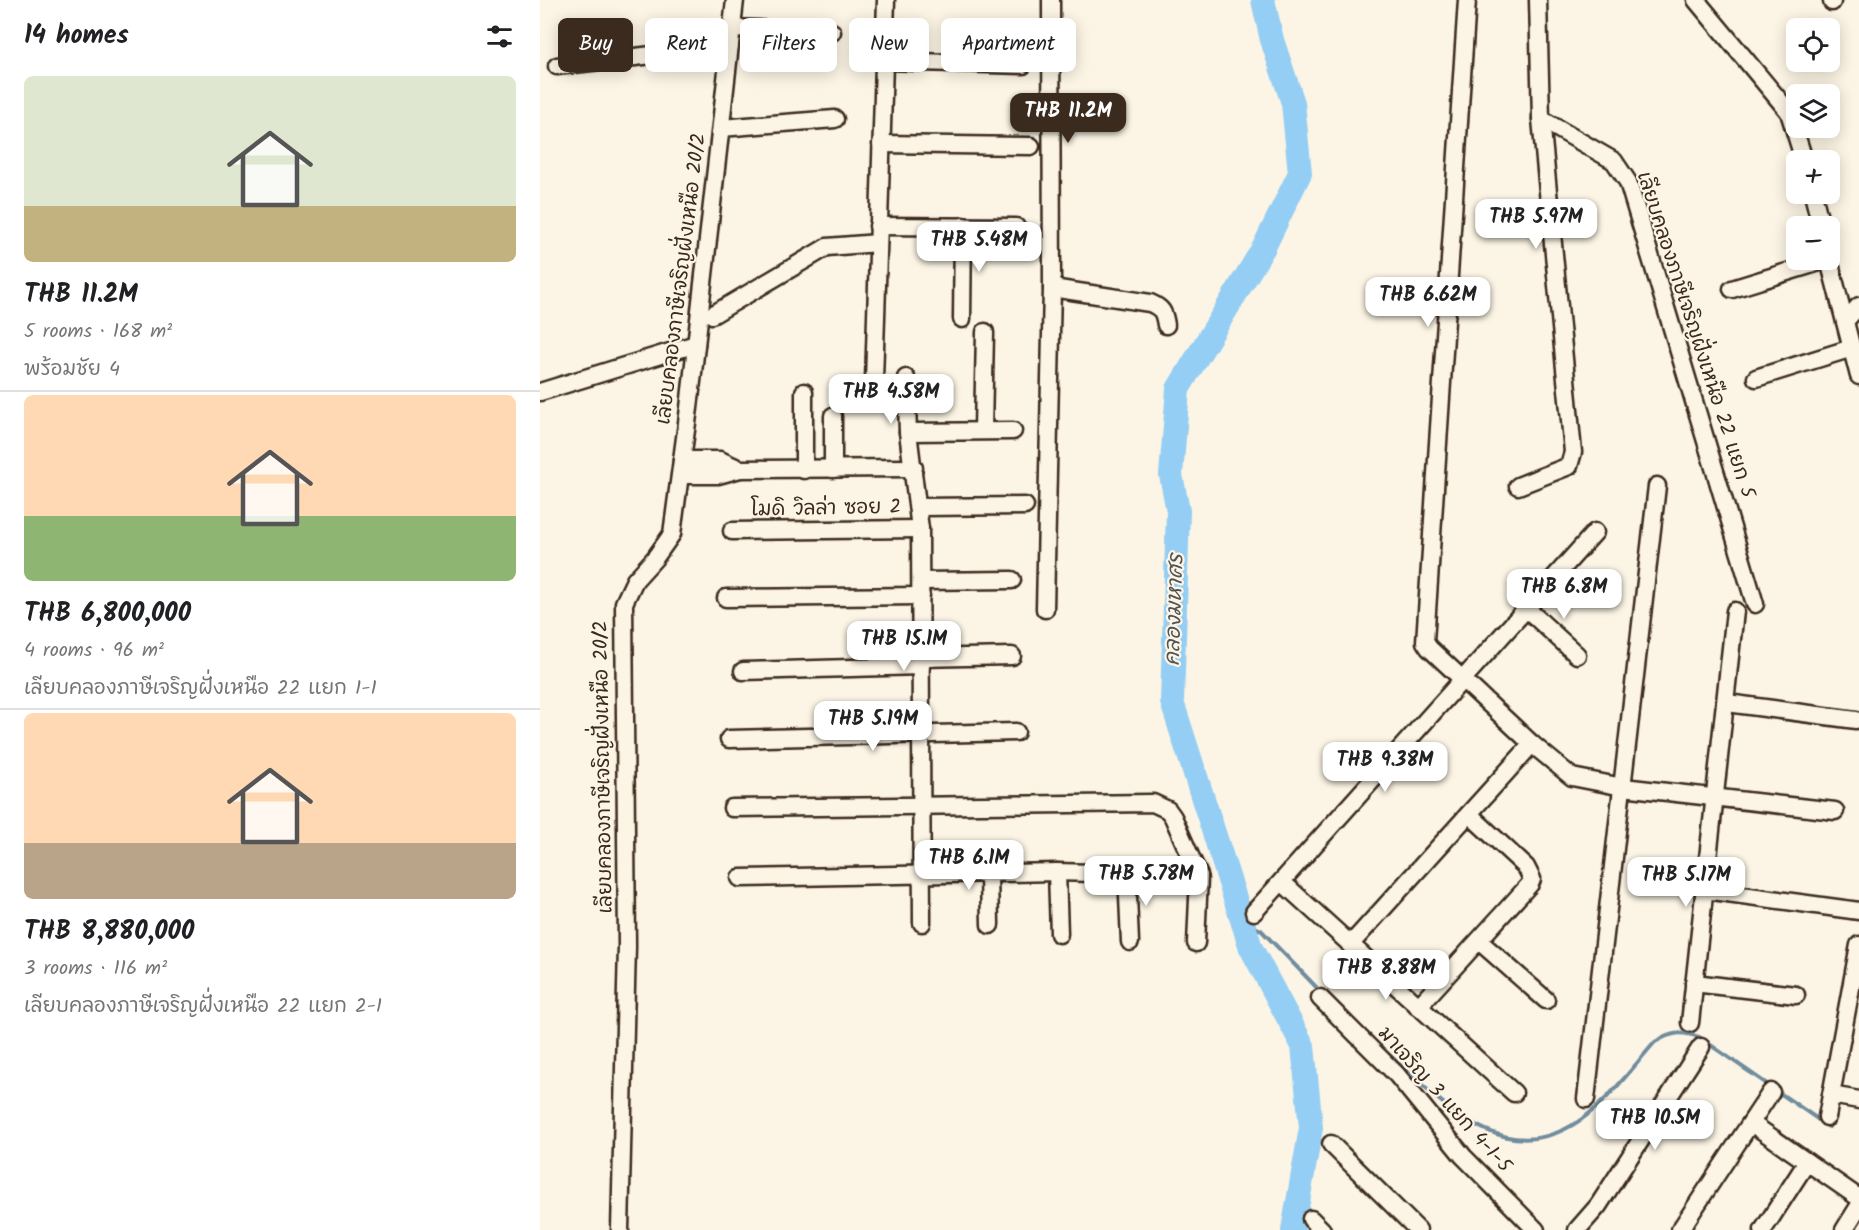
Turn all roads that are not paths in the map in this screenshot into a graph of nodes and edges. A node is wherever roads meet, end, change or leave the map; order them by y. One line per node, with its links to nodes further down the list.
1 (735, 0): 8 (street, เลียบคลองภาษีเจริญฝั่งเหนือ 20/2)
2 (886, 0): 7 (street)
3 (1051, 0): 24 (street)
4 (1467, 0): 66 (street)
5 (1538, 0): 14 (street)
6 (1696, 0): 18 (street)
7 (885, 18)
8 (732, 28): 9 (street); 10 (street, เลียบคลองภาษีเจริญฝั่งเหนือ 20/2)
9 (740, 28)
10 (730, 46): 11 (street); 15 (street, เลียบคลองภาษีเจริญฝั่งเหนือ 20/2)
11 (557, 66)
12 (884, 72): 16 (street)
13 (835, 119): 15 (street)
14 (1541, 119): 48 (street); 58 (street, เลียบคลองภาษีเจริญฝั่งเหนือ 22 แยก 5)
15 (721, 128): 32 (street, เลียบคลองภาษีเจริญฝั่งเหนือ 20/2)
16 (881, 144): 17 (street); 21 (street)
17 (1031, 146)
18 (1801, 150)
19 (963, 226): 20 (street); 21 (street); 28 (street)
20 (1016, 227)
21 (878, 234): 27 (street); 37 (street)
22 (1795, 270): 25 (street)
23 (1831, 270): 29 (street)
24 (1052, 288): 30 (street); 59 (street)
25 (1732, 289)
26 (1859, 306): 29 (street)
27 (712, 315)
28 (962, 318)
29 (1845, 321): 33 (street)
30 (1166, 325)
31 (985, 332): 41 (street)
32 (696, 344): 38 (street); 44 (street, เลียบคลองภาษีเจริญฝั่งเหนือ 20/2)
33 (1852, 348): 34 (street); 36 (street)
34 (1859, 376)
35 (906, 378): 43 (street)
36 (1756, 378)
37 (874, 381)
38 (540, 392)
39 (804, 392): 47 (street)
40 (833, 416): 46 (street)
41 (983, 430): 42 (street); 43 (street)
42 (1013, 431)
43 (908, 432): 45 (street)
44 (682, 467): 47 (street); 116 (street, เลียบคลองภาษีเจริญฝั่งเหนือ 20/2)
45 (914, 468): 46 (street); 51 (street)
46 (833, 469): 47 (street)
47 (804, 470)
48 (1518, 486)
49 (1657, 486): 73 (street)
50 (1025, 506): 51 (street)
51 (919, 507): 52 (street)
52 (920, 529): 53 (street, โมดิ วิลล่า ซอย 2); 56 (street)
53 (732, 531)
54 (1595, 532): 60 (street)
55 (1012, 580): 56 (street)
56 (921, 589): 57 (street); 64 (street)
57 (726, 598)
58 (1755, 604)
59 (1045, 609)
60 (1528, 610): 62 (street); 66 (street)
61 (1735, 611): 67 (street)
62 (1577, 655)
63 (1012, 656): 64 (street)
64 (921, 662): 65 (street); 70 (street)
65 (743, 671)
66 (1463, 680): 72 (street); 85 (street)
67 (1727, 703): 68 (street); 74 (street)
68 (1856, 720)
69 (1016, 732): 70 (street)
70 (922, 734): 71 (street); 75 (street)
71 (729, 739)
72 (1532, 744): 73 (street); 78 (street)
73 (1623, 787): 74 (street); 108 (street)
74 (1716, 797): 77 (street); 86 (street)
75 (921, 805): 76 (street); 82 (street); 83 (street)
76 (732, 807)
77 (1836, 811)
78 (1469, 814): 92 (street); 95 (street)
79 (1057, 872): 80 (street); 81 (street); 91 (street)
80 (988, 873): 82 (street); 90 (street)
81 (1127, 873): 83 (street); 93 (street)
82 (921, 875): 84 (street); 89 (street)
83 (1199, 876): 94 (street)
84 (740, 878)
85 (1282, 882): 88 (street); 95 (street)
86 (1705, 890): 87 (street); 97 (street)
87 (1859, 911)
88 (1254, 912)
89 (922, 923)
90 (990, 925)
91 (1059, 933)
92 (1479, 941): 100 (street); 102 (street)
93 (1131, 942)
94 (1196, 943)
95 (1350, 945): 102 (street)
96 (1859, 945): 101 (street)
97 (1694, 983): 98 (street); 103 (street)
98 (1796, 995)
99 (1320, 998): 118 (street, มาเจริญ 3 แยก 4-1-5)
100 (1546, 1000)
101 (1854, 1004): 107 (street)
102 (1418, 1007): 106 (street)
103 (1690, 1023)
104 (1701, 1047): 119 (street)
105 (1771, 1092): 111 (street)
106 (1514, 1093)
107 (1831, 1095): 109 (street); 110 (street)
108 (1586, 1099)
109 (1859, 1100)
110 (1827, 1117)
111 (1751, 1123): 113 (street); 120 (street)
112 (1331, 1144): 117 (street)
113 (1807, 1162): 114 (street); 121 (street)
114 (1859, 1198)
115 (1859, 1206): 122 (street)
116 (620, 1230)
117 (1418, 1230)
118 (1536, 1230)
119 (1577, 1230)
120 (1680, 1230)
121 (1763, 1230)
122 (1844, 1230)

